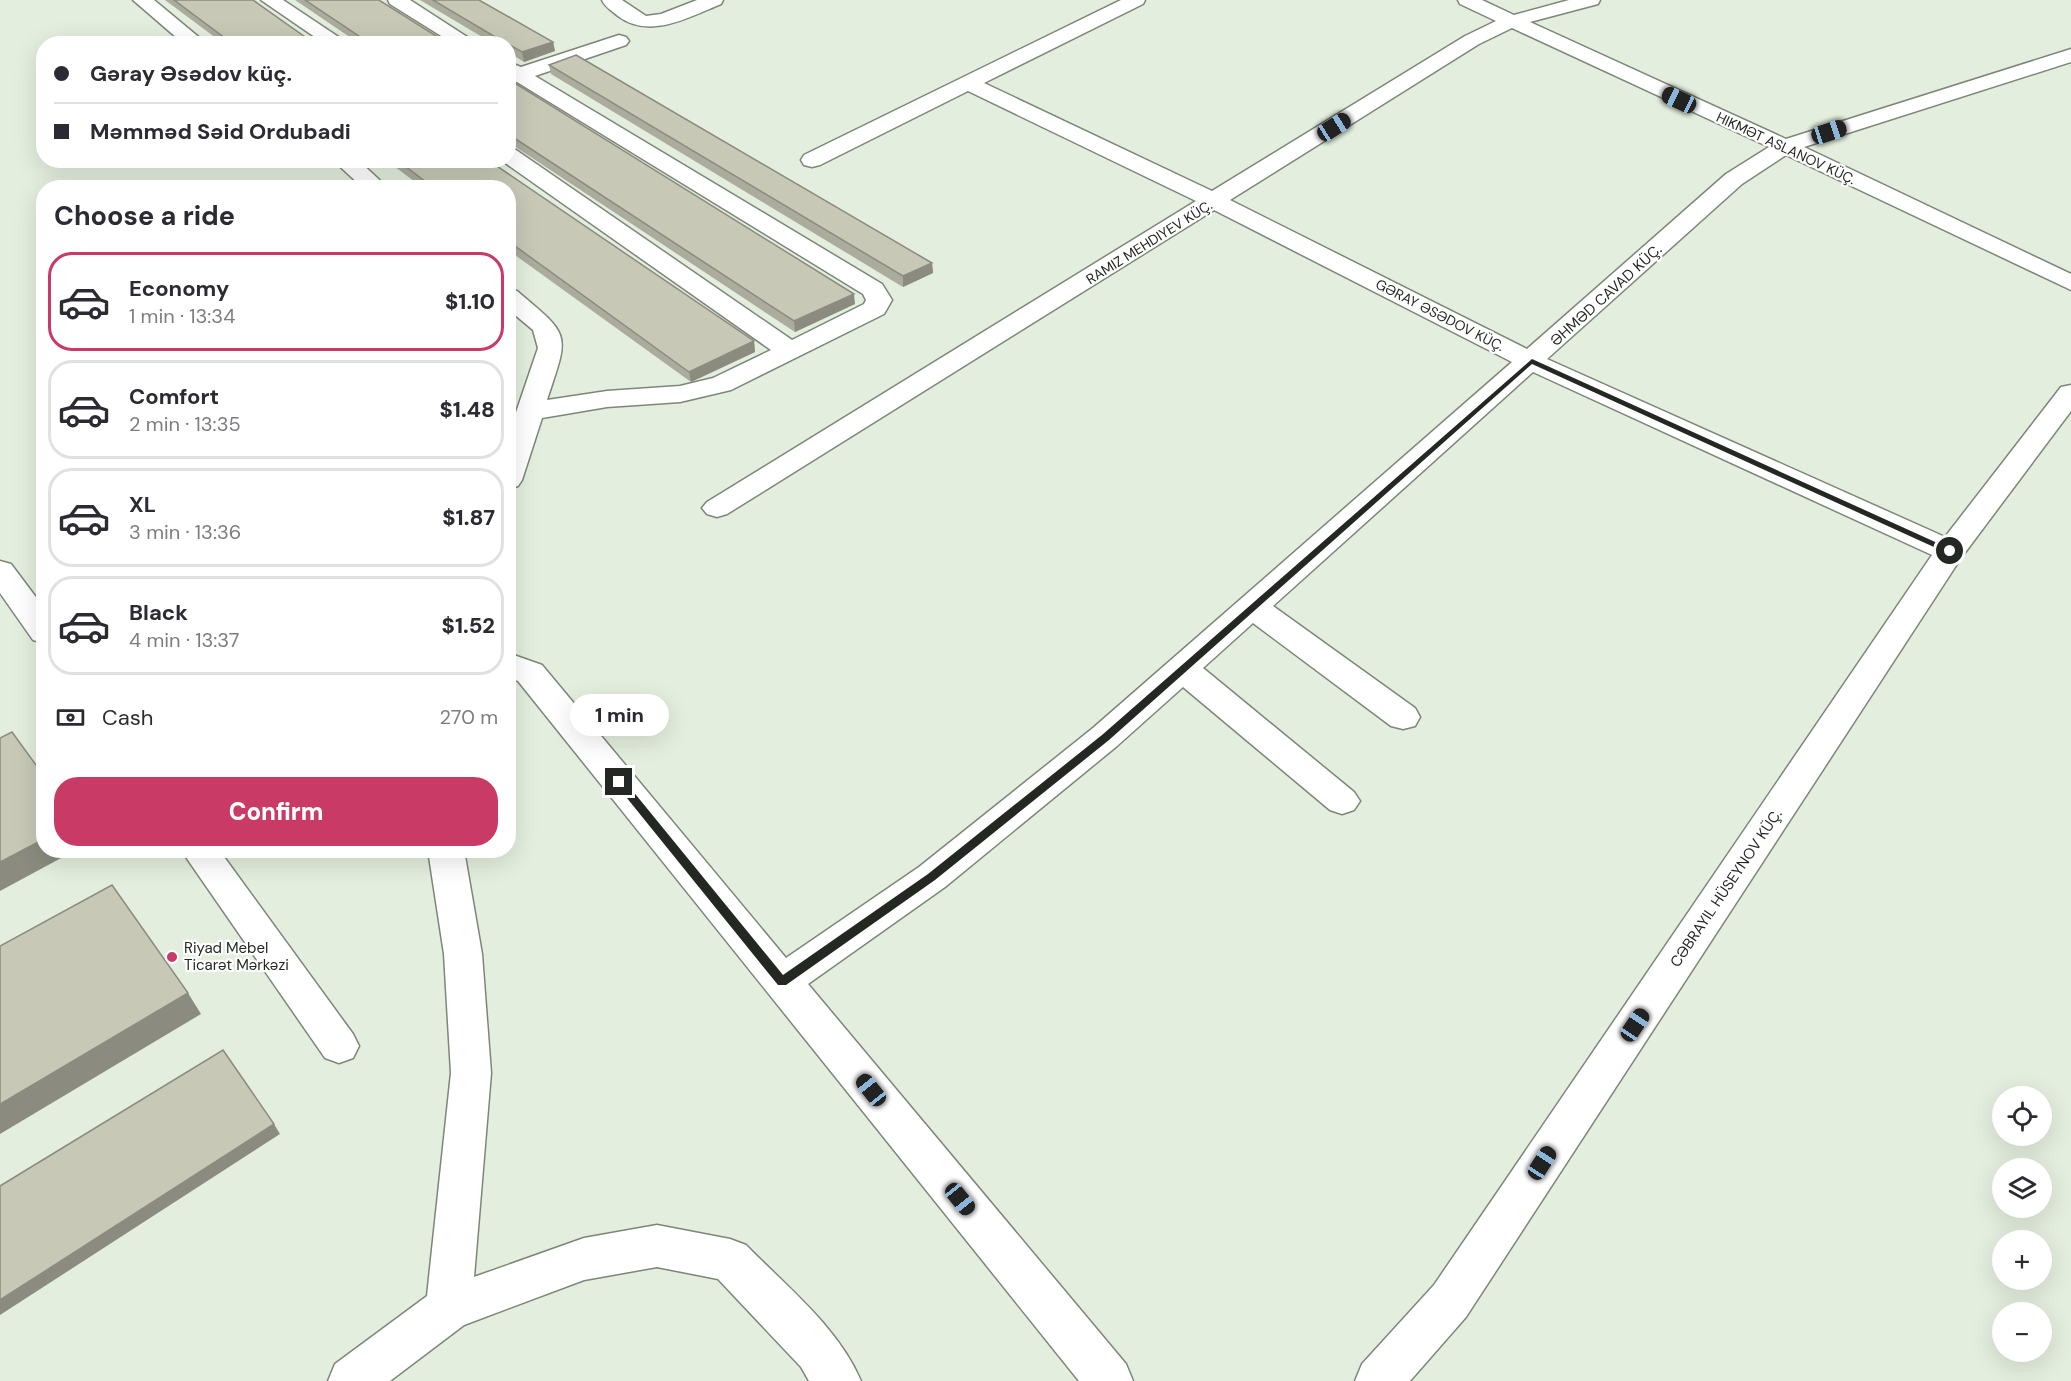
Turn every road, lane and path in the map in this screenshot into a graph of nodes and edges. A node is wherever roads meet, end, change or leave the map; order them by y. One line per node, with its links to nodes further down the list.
1 (142, 0): 10 (street)
2 (270, 0): 11 (street)
3 (397, 0): 12 (street)
4 (714, 0): 8 (street)
5 (1136, 0): 17 (street)
6 (1467, 0): 9 (street, HIKMƏT ASLANOV KÜÇ.)
7 (1591, 0): 9 (street, RAMIZ MEHDIYEV KÜÇ.)
8 (611, 1)
9 (1512, 21): 18 (street, HIKMƏT ASLANOV KÜÇ.); 23 (street, RAMIZ MEHDIYEV KÜÇ.)
10 (187, 36)
11 (326, 36)
12 (455, 36)
13 (619, 40): 15 (street)
14 (2071, 55): 18 (street, ƏHMƏD CAVAD KÜÇ.)
15 (516, 73)
16 (516, 76): 26 (street)
17 (968, 83): 19 (street); 23 (street, GƏRAY ƏSƏDOV KÜÇ.)
18 (1785, 146): 24 (street, HIKMƏT ASLANOV KÜÇ.); 27 (street, ƏHMƏD CAVAD KÜÇ.)
19 (812, 160)
20 (516, 161): 26 (street)
21 (353, 168): 22 (street)
22 (368, 180)
23 (1215, 201): 27 (street, GƏRAY ƏSƏDOV KÜÇ.); 31 (street, RAMIZ MEHDIYEV KÜÇ.)
24 (2071, 283)
25 (516, 303): 29 (street)
26 (789, 350): 29 (street)
27 (1532, 361): 32 (street, GƏRAY ƏSƏDOV KÜÇ.); 34 (street, ƏHMƏD CAVAD KÜÇ.)
28 (2071, 393): 32 (street)
29 (533, 411): 30 (street)
30 (516, 458)
31 (717, 508)
32 (1950, 551): 48 (street)
33 (0, 571): 35 (street)
34 (1253, 607): 37 (street, ƏHMƏD CAVAD KÜÇ.); 38 (street)
35 (36, 621)
36 (516, 667): 42 (street)
37 (1184, 669): 39 (street); 42 (street, ƏHMƏD CAVAD KÜÇ.)
38 (1403, 717)
39 (1342, 801)
40 (205, 858): 43 (street)
41 (447, 858): 44 (street)
42 (782, 982): 47 (street)
43 (339, 1046)
44 (449, 1308): 45 (street); 46 (street)
45 (352, 1381)
46 (837, 1381)
47 (1109, 1381)
48 (1379, 1381)

